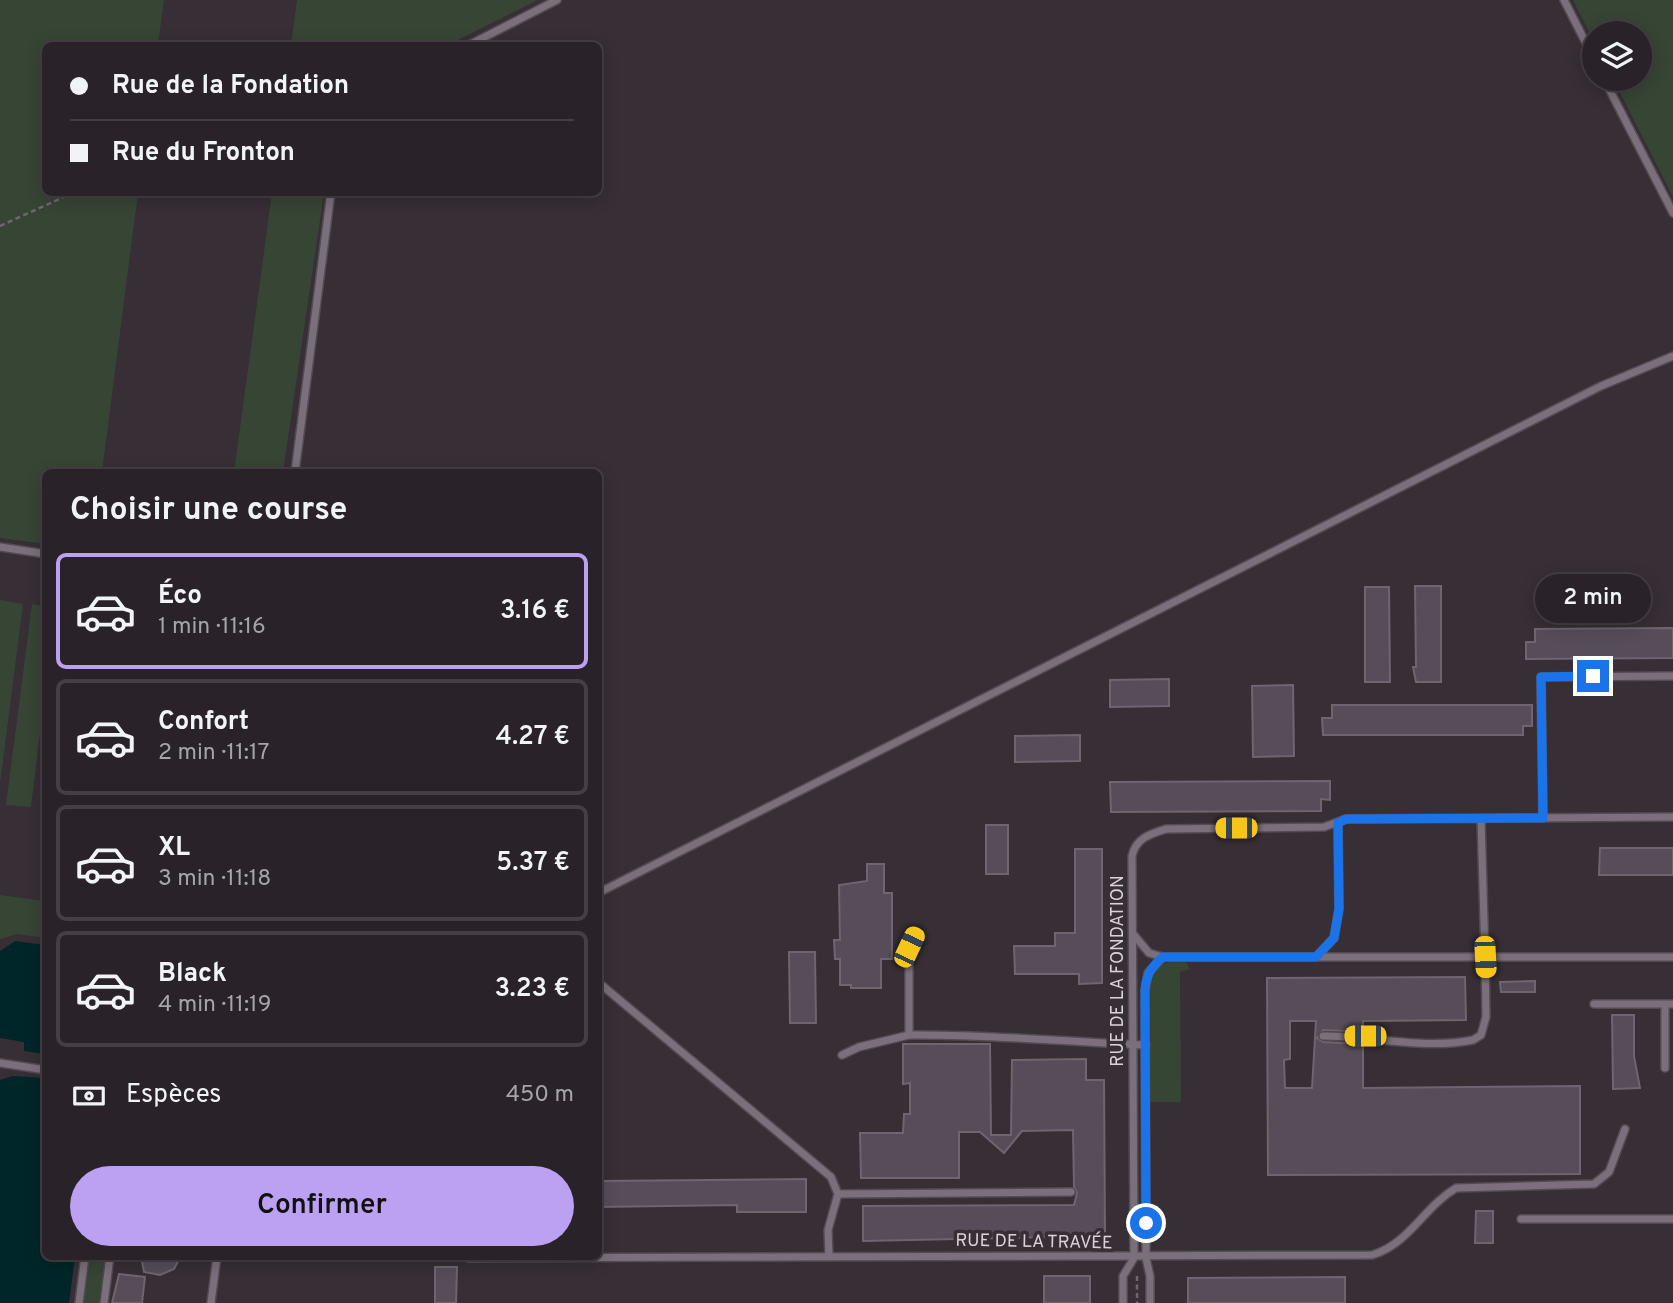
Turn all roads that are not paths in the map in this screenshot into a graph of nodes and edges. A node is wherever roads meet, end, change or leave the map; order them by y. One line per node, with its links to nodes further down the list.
1 (557, 0): 4 (lane)
2 (1564, 0): 3 (lane)
3 (1582, 35)
4 (475, 42)
5 (1610, 91): 7 (lane)
6 (330, 196): 9 (lane)
7 (1673, 213)
8 (1673, 356): 17 (lane)
9 (295, 469)
10 (0, 547): 11 (lane)
11 (42, 553)
12 (1673, 676): 15 (lane)
13 (1673, 817): 15 (lane, RUE DE LA FONDATION)
14 (1481, 818): 15 (lane, RUE DE LA FONDATION); 16 (lane, RUE DE LA FONDATION); 22 (lane)
15 (1543, 818)
16 (1338, 823): 18 (lane, RUE DE LA FONDATION); 21 (lane)
17 (602, 892)
18 (1133, 931): 20 (lane); 29 (lane, RUE DE LA FONDATION)
19 (916, 932): 27 (lane)
20 (1163, 957): 21 (lane); 30 (lane, RUE DE LA FONDATION)
21 (1316, 957): 22 (lane)
22 (1485, 957): 23 (lane); 28 (lane)
23 (1673, 957)
24 (602, 985): 37 (lane)
25 (1594, 1004): 26 (lane)
26 (1669, 1004): 33 (lane)
27 (909, 1035): 29 (lane); 31 (lane)
28 (1323, 1036)
29 (1133, 1044): 30 (lane); 42 (lane, RUE DE LA FONDATION)
30 (1146, 1045): 43 (lane, RUE DE LA FONDATION)
31 (842, 1055)
32 (0, 1063): 34 (lane)
33 (1665, 1068)
34 (42, 1069)
35 (1625, 1129): 43 (lane, RUE DE LA TRAVÉE)
36 (1071, 1192): 37 (lane)
37 (838, 1194): 40 (lane)
38 (1521, 1219): 39 (lane)
39 (1673, 1219)
40 (829, 1256): 41 (lane, RUE DE LA TRAVÉE); 42 (lane, RUE DE LA TRAVÉE)
41 (602, 1257)
42 (1134, 1258): 43 (lane, RUE DE LA TRAVÉE); 50 (lane, RUE DE LA FONDATION)
43 (1146, 1258): 51 (lane, RUE DE LA FONDATION)
44 (84, 1260): 47 (lane)
45 (109, 1260): 48 (lane)
46 (216, 1260): 49 (lane)
47 (79, 1303)
48 (104, 1303)
49 (211, 1303)
50 (1124, 1303)
51 (1150, 1303)

